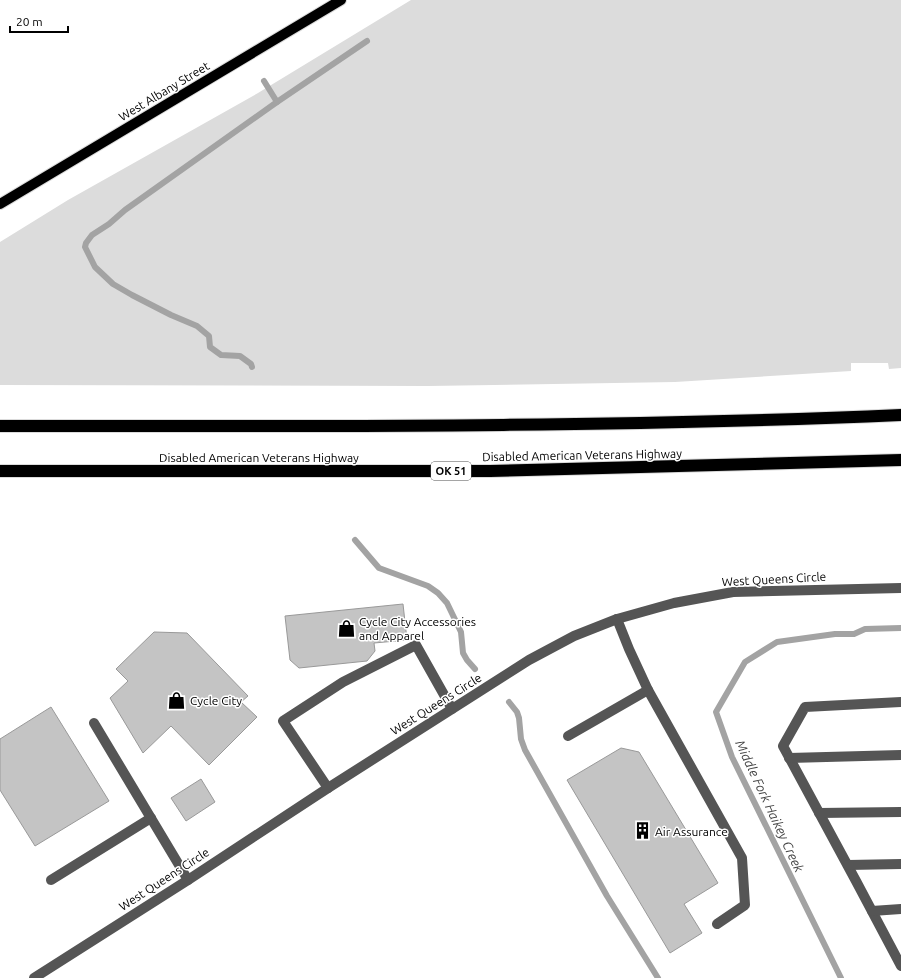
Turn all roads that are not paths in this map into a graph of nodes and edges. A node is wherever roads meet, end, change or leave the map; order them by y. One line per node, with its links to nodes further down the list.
1 (341, 0): 2 (main road, West Albany Street)
2 (0, 204)
3 (901, 415): 4 (highway)
4 (0, 426)
5 (901, 460): 6 (highway, Disabled American Veterans Highway / OK 51)
6 (0, 471)
7 (901, 588): 8 (street, West Queens Circle)
8 (618, 619): 9 (street); 11 (street, West Queens Circle)
9 (648, 690): 13 (street); 26 (street)
10 (901, 702): 15 (street)
11 (452, 709): 16 (street, West Queens Circle); 16 (street)
12 (94, 723): 19 (street)
13 (568, 736)
14 (901, 755): 15 (street)
15 (789, 758): 18 (street)
16 (328, 788): 23 (street, West Queens Circle)
17 (901, 812): 18 (street)
18 (819, 813): 21 (street)
19 (151, 818): 22 (street); 23 (street)
20 (901, 864): 21 (street)
21 (848, 865): 25 (street)
22 (51, 880)
23 (188, 880): 28 (street, West Queens Circle)
24 (901, 909): 25 (street)
25 (872, 911): 27 (street)
26 (716, 924)
27 (901, 966)
28 (34, 978)

